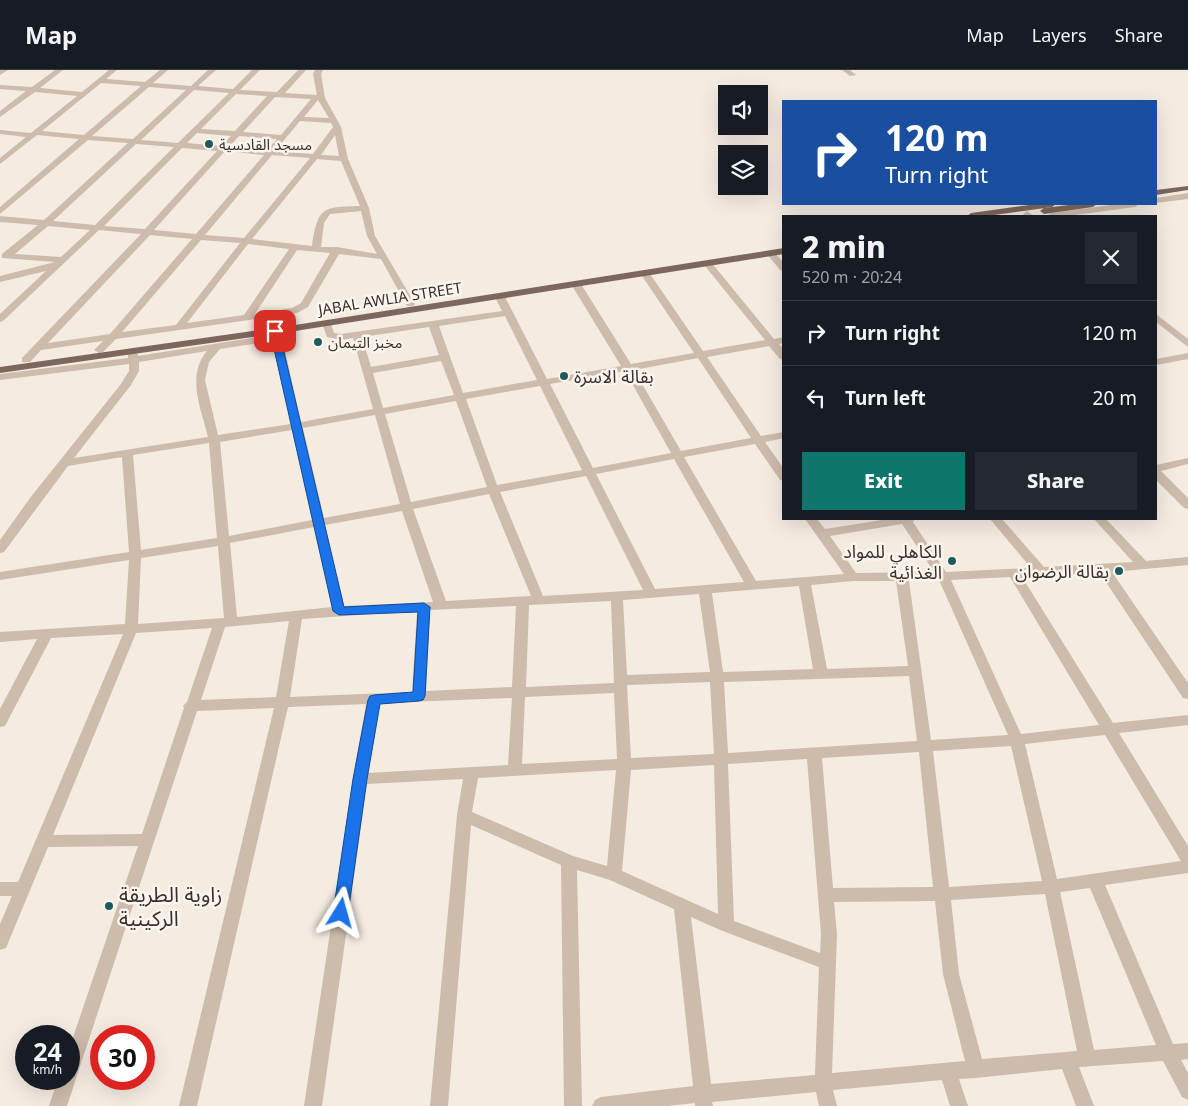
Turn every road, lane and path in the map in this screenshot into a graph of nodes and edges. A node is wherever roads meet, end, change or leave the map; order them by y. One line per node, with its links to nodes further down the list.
1 (4, 70): 10 (street)
2 (60, 70): 16 (street)
3 (113, 70): 12 (street)
4 (164, 70): 13 (street)
5 (212, 70): 15 (street)
6 (256, 70): 17 (street)
7 (846, 70): 11 (street)
8 (300, 72): 9 (street); 19 (street)
9 (318, 72): 20 (street)
10 (0, 73)
11 (852, 75)
12 (100, 81): 13 (street); 18 (street)
13 (147, 84): 15 (street); 28 (street)
14 (0, 87): 16 (street)
15 (191, 88): 17 (street); 30 (street)
16 (32, 90): 18 (street); 21 (street)
17 (234, 92): 19 (street); 24 (street)
18 (84, 94): 26 (street)
19 (275, 95): 20 (street); 27 (street)
20 (318, 98): 22 (street); 23 (street)
21 (0, 114)
22 (299, 119): 23 (street); 29 (street)
23 (335, 124): 34 (street); 35 (street)
24 (195, 131): 27 (street); 31 (street)
25 (0, 132): 26 (street)
26 (33, 134): 28 (street); 36 (street)
27 (236, 134): 29 (street); 32 (street)
28 (86, 137): 30 (street); 47 (street)
29 (281, 137): 33 (street)
30 (136, 141): 31 (street); 52 (street)
31 (180, 145): 32 (street); 53 (street)
32 (222, 149): 33 (street); 54 (street)
33 (267, 153): 34 (street); 55 (street)
34 (316, 157): 35 (street); 56 (street)
35 (344, 159): 46 (street)
36 (0, 162)
37 (1188, 182): 38 (main road)
38 (1157, 187)
39 (1188, 188): 40 (main road)
40 (1157, 193)
41 (1188, 196): 42 (street)
42 (1157, 201)
43 (1045, 205): 48 (main road)
44 (1087, 205): 49 (main road)
45 (1128, 205): 50 (street)
46 (365, 208): 59 (street); 64 (street)
47 (0, 211)
48 (978, 215)
49 (1029, 215)
50 (1058, 215)
51 (0, 219): 52 (street)
52 (46, 224): 53 (street); 63 (street)
53 (96, 229): 54 (street); 65 (street)
54 (146, 234): 55 (street); 88 (street)
55 (196, 237): 56 (street); 84 (street)
56 (246, 241): 58 (street); 80 (street)
57 (782, 245): 72 (main road, JABAL AWLIA STREET)
58 (295, 246): 59 (street); 75 (street)
59 (316, 248): 60 (street)
60 (337, 250): 64 (street); 75 (street)
61 (782, 251): 62 (main road, JABAL AWLIA STREET)
62 (770, 253): 66 (main road, JABAL AWLIA STREET); 67 (street)
63 (4, 256): 65 (street)
64 (384, 257): 72 (street)
65 (60, 263): 69 (street); 77 (street)
66 (708, 264): 68 (main road, JABAL AWLIA STREET); 86 (street)
67 (782, 267)
68 (645, 273): 70 (main road, JABAL AWLIA STREET); 91 (street)
69 (0, 279)
70 (576, 284): 71 (main road, JABAL AWLIA STREET); 99 (street)
71 (500, 297): 73 (street); 74 (main road, JABAL AWLIA STREET)
72 (410, 304): 90 (main road, JABAL AWLIA STREET)
73 (508, 313): 79 (street); 103 (street)
74 (380, 315): 78 (main road, JABAL AWLIA STREET); 81 (street)
75 (248, 318): 80 (street)
76 (1157, 318): 87 (street)
77 (0, 319)
78 (327, 323): 82 (main road, JABAL AWLIA STREET); 83 (street)
79 (434, 324): 81 (street); 95 (street)
80 (180, 326): 84 (street)
81 (386, 330): 83 (street)
82 (276, 334): 89 (street); 93 (main road, JABAL AWLIA STREET); 106 (street)
83 (357, 335): 101 (street)
84 (114, 336): 88 (street); 90 (street)
85 (782, 340): 86 (street)
86 (772, 342): 91 (street); 92 (street)
87 (1188, 344)
88 (39, 347): 96 (street)
89 (216, 348): 93 (street); 108 (street)
90 (100, 350): 96 (main road, JABAL AWLIA STREET)
91 (699, 354): 99 (street); 109 (street)
92 (782, 354)
93 (134, 356): 100 (main road, JABAL AWLIA STREET); 102 (street); 113 (street)
94 (1188, 356): 97 (street)
95 (445, 357): 101 (street); 104 (street)
96 (26, 360): 98 (main road, JABAL AWLIA STREET)
97 (1157, 362)
98 (0, 363)
99 (628, 368): 103 (street); 111 (street)
100 (0, 370)
101 (368, 371): 105 (street)
102 (0, 377)
103 (545, 383): 104 (street); 115 (street)
104 (460, 398): 105 (street); 118 (street)
105 (378, 412): 106 (street); 120 (street)
106 (298, 426): 108 (street); 126 (street)
107 (782, 435): 109 (street)
108 (214, 440): 110 (street); 128 (street)
109 (758, 440): 111 (street); 117 (street)
110 (127, 453): 113 (street); 130 (street)
111 (677, 455): 115 (street); 141 (street)
112 (1188, 461): 114 (street)
113 (64, 463): 129 (street)
114 (1157, 469)
115 (589, 471): 118 (street); 143 (street)
116 (1157, 474): 119 (street)
117 (782, 475)
118 (493, 490): 120 (street); 146 (street)
119 (1188, 505)
120 (406, 506): 126 (street); 147 (street)
121 (812, 520): 127 (street)
122 (901, 520): 127 (street)
123 (908, 520): 138 (street)
124 (997, 520): 134 (street)
125 (1101, 520): 132 (street)
126 (318, 522): 128 (street); 149 (street)
127 (821, 534): 139 (street)
128 (222, 541): 130 (street); 151 (street)
129 (0, 549)
130 (135, 556): 136 (street); 152 (street)
131 (1185, 565): 132 (street)
132 (1144, 566): 133 (street)
133 (1103, 569): 134 (street); 160 (street)
134 (1040, 571): 135 (street)
135 (1013, 572): 138 (street); 167 (street)
136 (0, 576)
137 (902, 576): 138 (street); 139 (street); 155 (street)
138 (943, 576): 168 (street)
139 (853, 577): 140 (street)
140 (804, 581): 141 (street); 156 (street)
141 (752, 585): 142 (street)
142 (705, 588): 143 (street); 157 (street)
143 (651, 593): 144 (street)
144 (617, 596): 146 (street); 158 (street)
145 (523, 601): 146 (street); 147 (street); 159 (street)
146 (539, 601)
147 (441, 606): 148 (street)
148 (424, 607): 149 (street); 161 (street)
149 (339, 611): 150 (street)
150 (296, 614): 151 (street); 163 (street)
151 (225, 622): 152 (street); 164 (street)
152 (130, 629): 153 (street); 178 (street)
153 (46, 635): 154 (street); 166 (street)
154 (0, 638)
155 (915, 671): 156 (street); 169 (street)
156 (821, 675): 157 (street)
157 (717, 678): 158 (street); 171 (street)
158 (621, 684): 159 (street); 172 (street)
159 (518, 694): 161 (street); 173 (street)
160 (1188, 694)
161 (419, 696): 162 (street)
162 (374, 700): 163 (street); 175 (street)
163 (282, 702): 164 (street); 205 (street)
164 (190, 706): 177 (street)
165 (1188, 720): 167 (street)
166 (0, 722)
167 (1110, 729): 168 (street); 179 (street)
168 (1017, 740): 169 (street); 184 (street)
169 (925, 745): 170 (street); 187 (street)
170 (814, 753): 171 (street); 188 (street)
171 (721, 759): 172 (street); 190 (street)
172 (624, 764): 173 (street); 182 (street)
173 (515, 771): 174 (street)
174 (471, 774): 175 (street); 176 (street)
175 (360, 779): 206 (street)
176 (464, 815): 180 (street); 207 (street)
177 (146, 840): 178 (street); 193 (street)
178 (43, 841): 186 (street)
179 (1188, 859)
180 (569, 861): 182 (street); 208 (street)
181 (1188, 866): 183 (street)
182 (614, 876): 189 (street)
183 (1095, 881): 184 (street); 195 (street)
184 (1051, 887): 187 (street); 196 (street)
185 (0, 889): 186 (street)
186 (23, 889): 191 (street)
187 (943, 894): 188 (street); 198 (street)
188 (827, 895): 192 (street)
189 (682, 906): 190 (street); 203 (street)
190 (726, 925): 192 (street)
191 (0, 943)
192 (828, 963): 200 (street)
193 (80, 1041)
194 (1188, 1051): 195 (street)
195 (1168, 1053): 196 (street); 202 (street)
196 (1087, 1058): 197 (street)
197 (1066, 1060): 198 (street); 212 (street)
198 (976, 1070): 199 (street)
199 (948, 1072): 200 (street); 211 (street)
200 (823, 1084): 203 (street); 210 (street)
201 (63, 1090): 204 (street)
202 (1188, 1091)
203 (703, 1100): 209 (street)
204 (58, 1106)
205 (188, 1106)
206 (313, 1106)
207 (439, 1106)
208 (574, 1106)
209 (601, 1106)
210 (828, 1106)
211 (960, 1106)
212 (1085, 1106)

